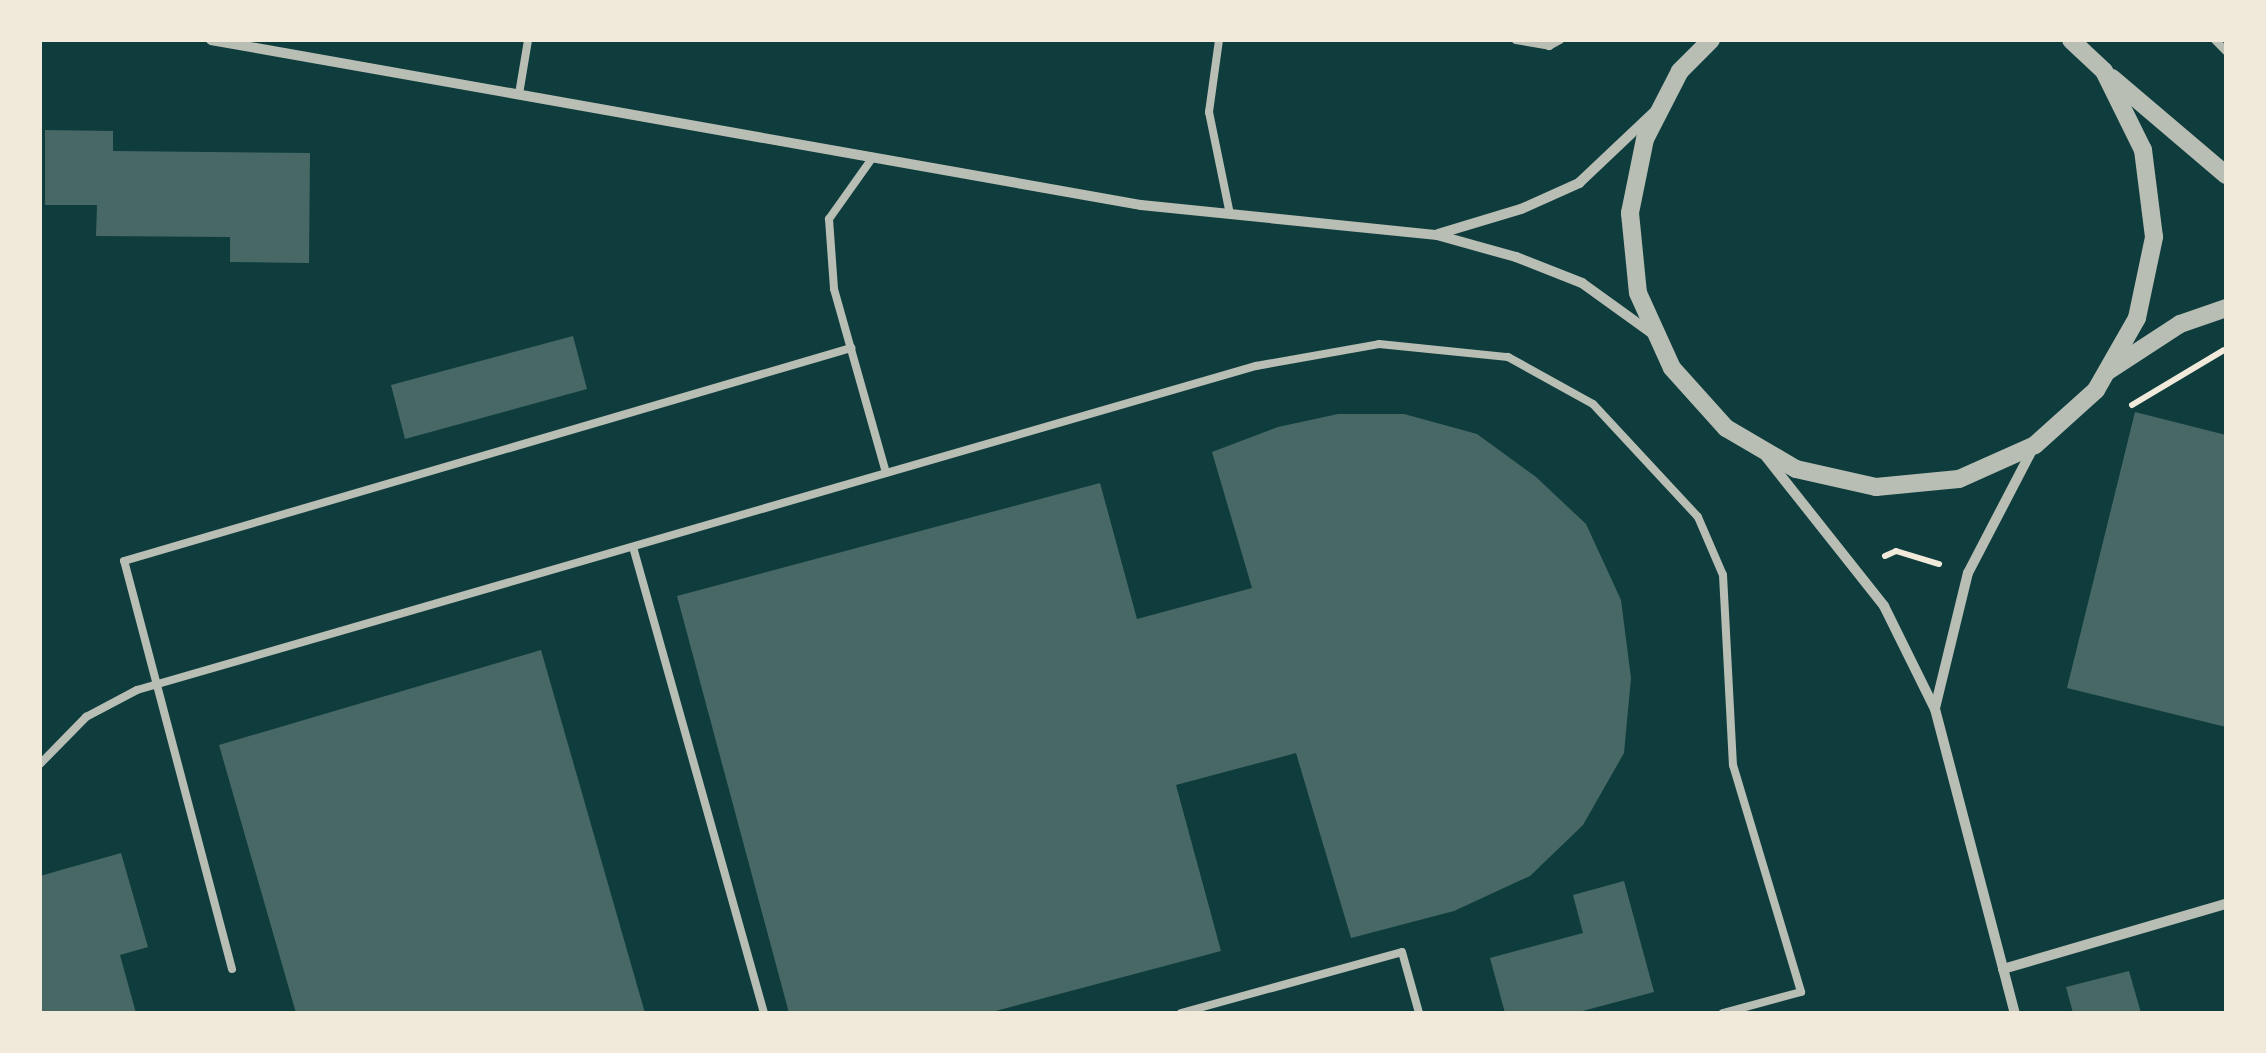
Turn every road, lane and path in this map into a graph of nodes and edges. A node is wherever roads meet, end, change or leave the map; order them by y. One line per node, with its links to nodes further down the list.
1 (211, 40): 11 (street)
2 (528, 40): 11 (lane)
3 (1219, 40): 15 (lane)
4 (1516, 40): 5 (lane)
5 (1560, 40)
6 (1712, 40): 12 (street)
7 (2071, 40): 10 (street)
8 (2216, 40): 9 (lane)
9 (2226, 51)
10 (2104, 71): 14 (street); 20 (street)
11 (520, 94): 13 (street)
12 (1664, 102): 16 (street); 18 (street)
13 (873, 156): 15 (street); 19 (lane)
14 (2226, 175)
15 (1230, 214): 16 (street)
16 (1437, 235): 18 (street)
17 (2226, 308): 20 (street)
18 (1658, 338): 22 (street)
19 (851, 348): 23 (lane); 25 (lane)
20 (2106, 372): 21 (street)
21 (2034, 445): 22 (street); 26 (street)
22 (1757, 446): 26 (street)
23 (886, 473): 24 (lane); 34 (lane)
24 (633, 546): 25 (lane); 31 (lane)
25 (154, 686): 27 (lane); 29 (lane)
26 (1934, 709): 30 (street)
27 (40, 764)
28 (2226, 904): 30 (street)
29 (232, 969)
30 (2003, 969): 35 (street)
31 (764, 1013)
32 (1181, 1013): 33 (lane)
33 (1419, 1013)
34 (1723, 1013)
35 (2015, 1013)

